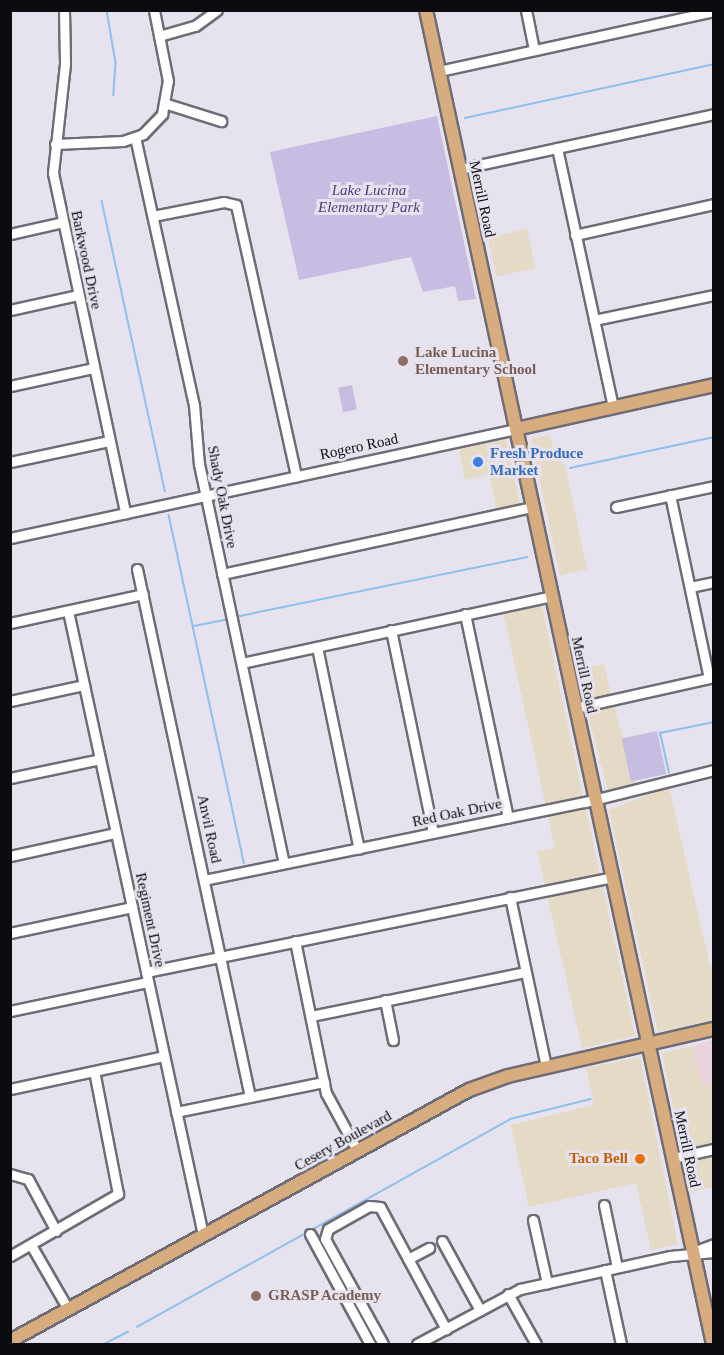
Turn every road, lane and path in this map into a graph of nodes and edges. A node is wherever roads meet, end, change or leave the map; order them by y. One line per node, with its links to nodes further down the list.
1 (64, 10): 14 (street, Barkwood Drive)
2 (154, 10): 7 (street)
3 (217, 10): 7 (street)
4 (426, 10): 9 (main road, Merrill Road)
5 (526, 10): 8 (street)
6 (714, 11): 8 (street)
7 (159, 36): 10 (street)
8 (534, 50): 9 (street)
9 (439, 70): 16 (main road, Merrill Road)
10 (167, 104): 12 (street); 13 (street)
11 (714, 114): 15 (street)
12 (221, 121)
13 (135, 137): 14 (street); 18 (street, Shady Oak Drive)
14 (55, 144): 19 (street, Barkwood Drive)
15 (557, 148): 16 (street); 21 (street)
16 (460, 169): 30 (main road, Merrill Road)
17 (714, 204): 21 (street)
18 (153, 216): 33 (street); 36 (street, Shady Oak Drive)
19 (63, 222): 20 (street); 22 (street, Barkwood Drive)
20 (10, 234)
21 (575, 235): 25 (street)
22 (78, 295): 24 (street); 26 (street, Barkwood Drive)
23 (714, 295): 25 (street)
24 (10, 310)
25 (594, 320): 29 (street)
26 (94, 368): 28 (street); 31 (street, Barkwood Drive)
27 (714, 385): 29 (main road, Rogero Road)
28 (10, 386)
29 (613, 407): 30 (main road, Rogero Road)
30 (516, 429): 33 (street, Rogero Road); 37 (main road, Merrill Road)
31 (109, 441): 32 (street); 39 (street, Barkwood Drive)
32 (10, 462)
33 (296, 476): 36 (street, Rogero Road)
34 (714, 486): 35 (street)
35 (670, 495): 38 (street); 44 (street)
36 (206, 496): 39 (street, Rogero Road); 42 (street, Shady Oak Drive)
37 (532, 507): 42 (street); 46 (main road, Merrill Road)
38 (616, 507)
39 (125, 513): 40 (street, Rogero Road)
40 (10, 538)
41 (137, 569): 45 (street, Anvil Road)
42 (222, 574): 52 (street, Shady Oak Drive)
43 (714, 582): 44 (street)
44 (690, 587): 53 (street)
45 (143, 594): 47 (street); 68 (street, Anvil Road)
46 (552, 596): 48 (street); 56 (main road, Merrill Road)
47 (68, 611): 49 (street); 54 (street, Regiment Drive)
48 (465, 614): 50 (street); 61 (street)
49 (10, 623)
50 (391, 630): 51 (street); 63 (street)
51 (317, 647): 52 (street); 64 (street)
52 (242, 663): 66 (street, Shady Oak Drive)
53 (711, 678): 56 (street)
54 (84, 685): 55 (street); 57 (street, Regiment Drive)
55 (10, 701)
56 (575, 708): 60 (main road, Merrill Road)
57 (100, 759): 59 (street); 62 (street, Regiment Drive)
58 (714, 770): 60 (street, Red Oak Drive)
59 (10, 778)
60 (596, 800): 61 (street, Red Oak Drive); 67 (main road, Merrill Road)
61 (508, 818): 63 (street, Red Oak Drive)
62 (115, 833): 65 (street); 70 (street, Regiment Drive)
63 (433, 833): 64 (street, Red Oak Drive)
64 (359, 849): 66 (street, Red Oak Drive)
65 (10, 856)
66 (284, 863): 68 (street, Red Oak Drive)
67 (612, 877): 69 (street); 82 (main road, Merrill Road)
68 (204, 880): 73 (street, Anvil Road)
69 (510, 897): 72 (street); 75 (street)
70 (132, 907): 71 (street); 74 (street, Regiment Drive)
71 (10, 933)
72 (295, 941): 73 (street); 79 (street)
73 (220, 956): 74 (street); 88 (street, Anvil Road)
74 (146, 972): 76 (street, Regiment Drive)
75 (525, 972): 77 (street); 84 (street)
76 (148, 982): 78 (street); 83 (street, Regiment Drive)
77 (386, 1000): 79 (street); 81 (street)
78 (10, 1011)
79 (311, 1016): 86 (street)
80 (714, 1029): 82 (main road, Cesery Boulevard)
81 (393, 1040)
82 (649, 1045): 84 (main road, Cesery Boulevard); 92 (main road, Merrill Road)
83 (164, 1056): 85 (street); 89 (street, Regiment Drive)
84 (546, 1067): 91 (main road, Cesery Boulevard)
85 (94, 1071): 87 (street); 96 (street)
86 (324, 1082): 88 (street); 91 (street)
87 (10, 1089)
88 (250, 1097): 89 (street)
89 (176, 1112): 98 (street, Regiment Drive)
90 (714, 1149): 92 (street)
91 (357, 1150): 98 (main road, Cesery Boulevard)
92 (673, 1158): 103 (main road, Merrill Road)
93 (15, 1174): 96 (street)
94 (604, 1206): 107 (street)
95 (533, 1220): 109 (street)
96 (56, 1230): 101 (street)
97 (310, 1234): 116 (street)
98 (203, 1235): 111 (main road, Cesery Boulevard)
99 (442, 1241): 112 (street)
100 (714, 1244): 103 (street)
101 (31, 1245): 105 (street); 111 (street)
102 (429, 1248): 106 (street)
103 (693, 1252): 104 (street); 107 (street); 120 (main road, Merrill Road)
104 (714, 1252)
105 (10, 1256)
106 (408, 1259): 113 (street); 117 (street)
107 (617, 1267): 108 (street)
108 (605, 1270): 109 (street); 119 (street)
109 (548, 1283): 110 (street)
110 (508, 1294): 112 (street); 118 (street)
111 (68, 1309): 114 (main road, Cesery Boulevard)
112 (480, 1310): 113 (street)
113 (446, 1329): 115 (street)
114 (10, 1341)
115 (423, 1343)
116 (370, 1344)
117 (383, 1344)
118 (536, 1344)
119 (621, 1344)
120 (713, 1344)

